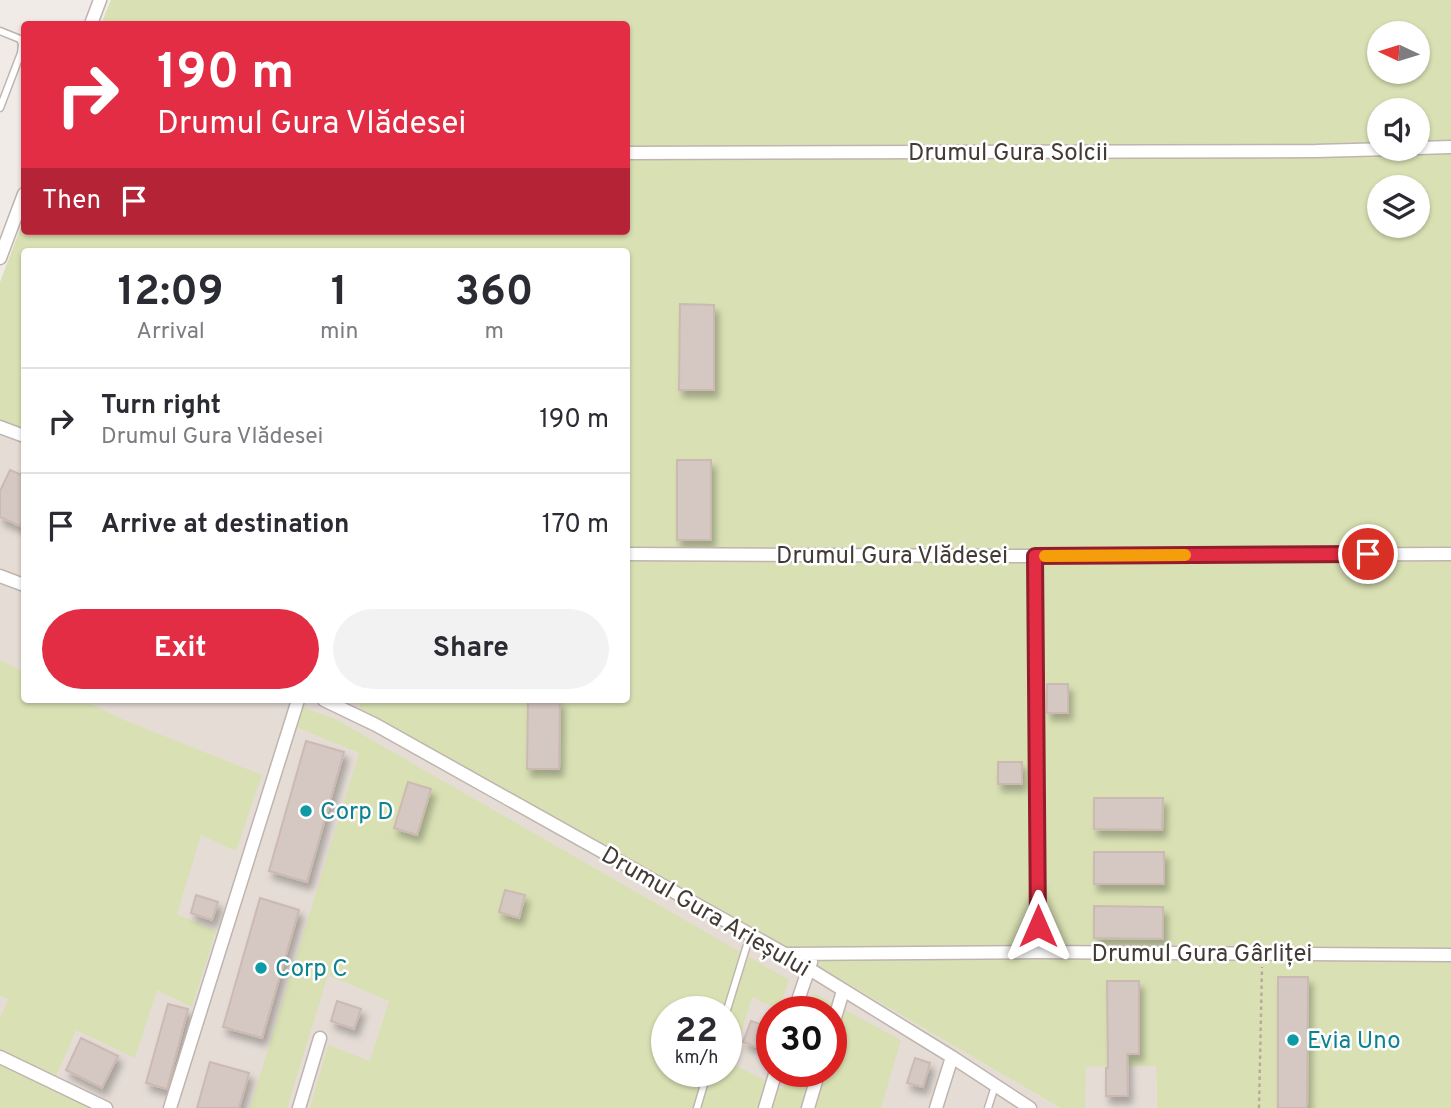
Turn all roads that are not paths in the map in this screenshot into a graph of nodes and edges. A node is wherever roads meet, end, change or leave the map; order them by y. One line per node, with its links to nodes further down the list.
1 (100, 0): 2 (street)
2 (92, 21)
3 (0, 31): 4 (lane)
4 (21, 41)
5 (21, 53): 6 (lane)
6 (0, 108)
7 (1451, 147): 8 (street)
8 (1430, 148)
9 (1367, 150): 10 (street, Drumul Gura Solcii)
10 (630, 153)
11 (21, 202): 12 (street)
12 (0, 258)
13 (0, 427): 14 (street)
14 (21, 435)
15 (630, 554): 17 (street, Drumul Gura Vlădesei)
16 (1451, 554): 17 (street, Drumul Gura Vlădesei)
17 (1035, 556): 23 (street)
18 (0, 576): 19 (street)
19 (21, 584)
20 (297, 703): 40 (street)
21 (330, 703): 22 (street, Drumul Gura Arieșului)
22 (750, 935): 24 (street, Drumul Gura Arieșului); 29 (lane)
23 (1038, 952): 25 (street, Drumul Gura Gârliței); 26 (street, Drumul Gura Gârliței)
24 (785, 954): 25 (street, Drumul Gura Gârliței); 27 (street, Drumul Gura Arieșului)
25 (815, 954): 27 (street)
26 (1451, 955)
27 (808, 969): 28 (street, Drumul Gura Arieșului); 30 (street)
28 (844, 991): 31 (street); 34 (street, Drumul Gura Arieșului)
29 (731, 996)
30 (799, 996)
31 (842, 996)
32 (320, 1038): 41 (street)
33 (0, 1057): 39 (street)
34 (952, 1057): 35 (street, Drumul Gura Arieșului); 45 (street)
35 (995, 1086): 46 (lane); 47 (street, Drumul Gura Arieșului)
36 (703, 1087): 42 (lane)
37 (771, 1087): 43 (street)
38 (814, 1087): 44 (street)
39 (106, 1108)
40 (170, 1108)
41 (299, 1108)
42 (697, 1108)
43 (765, 1108)
44 (808, 1108)
45 (936, 1108)
46 (988, 1108)
47 (1030, 1108)

